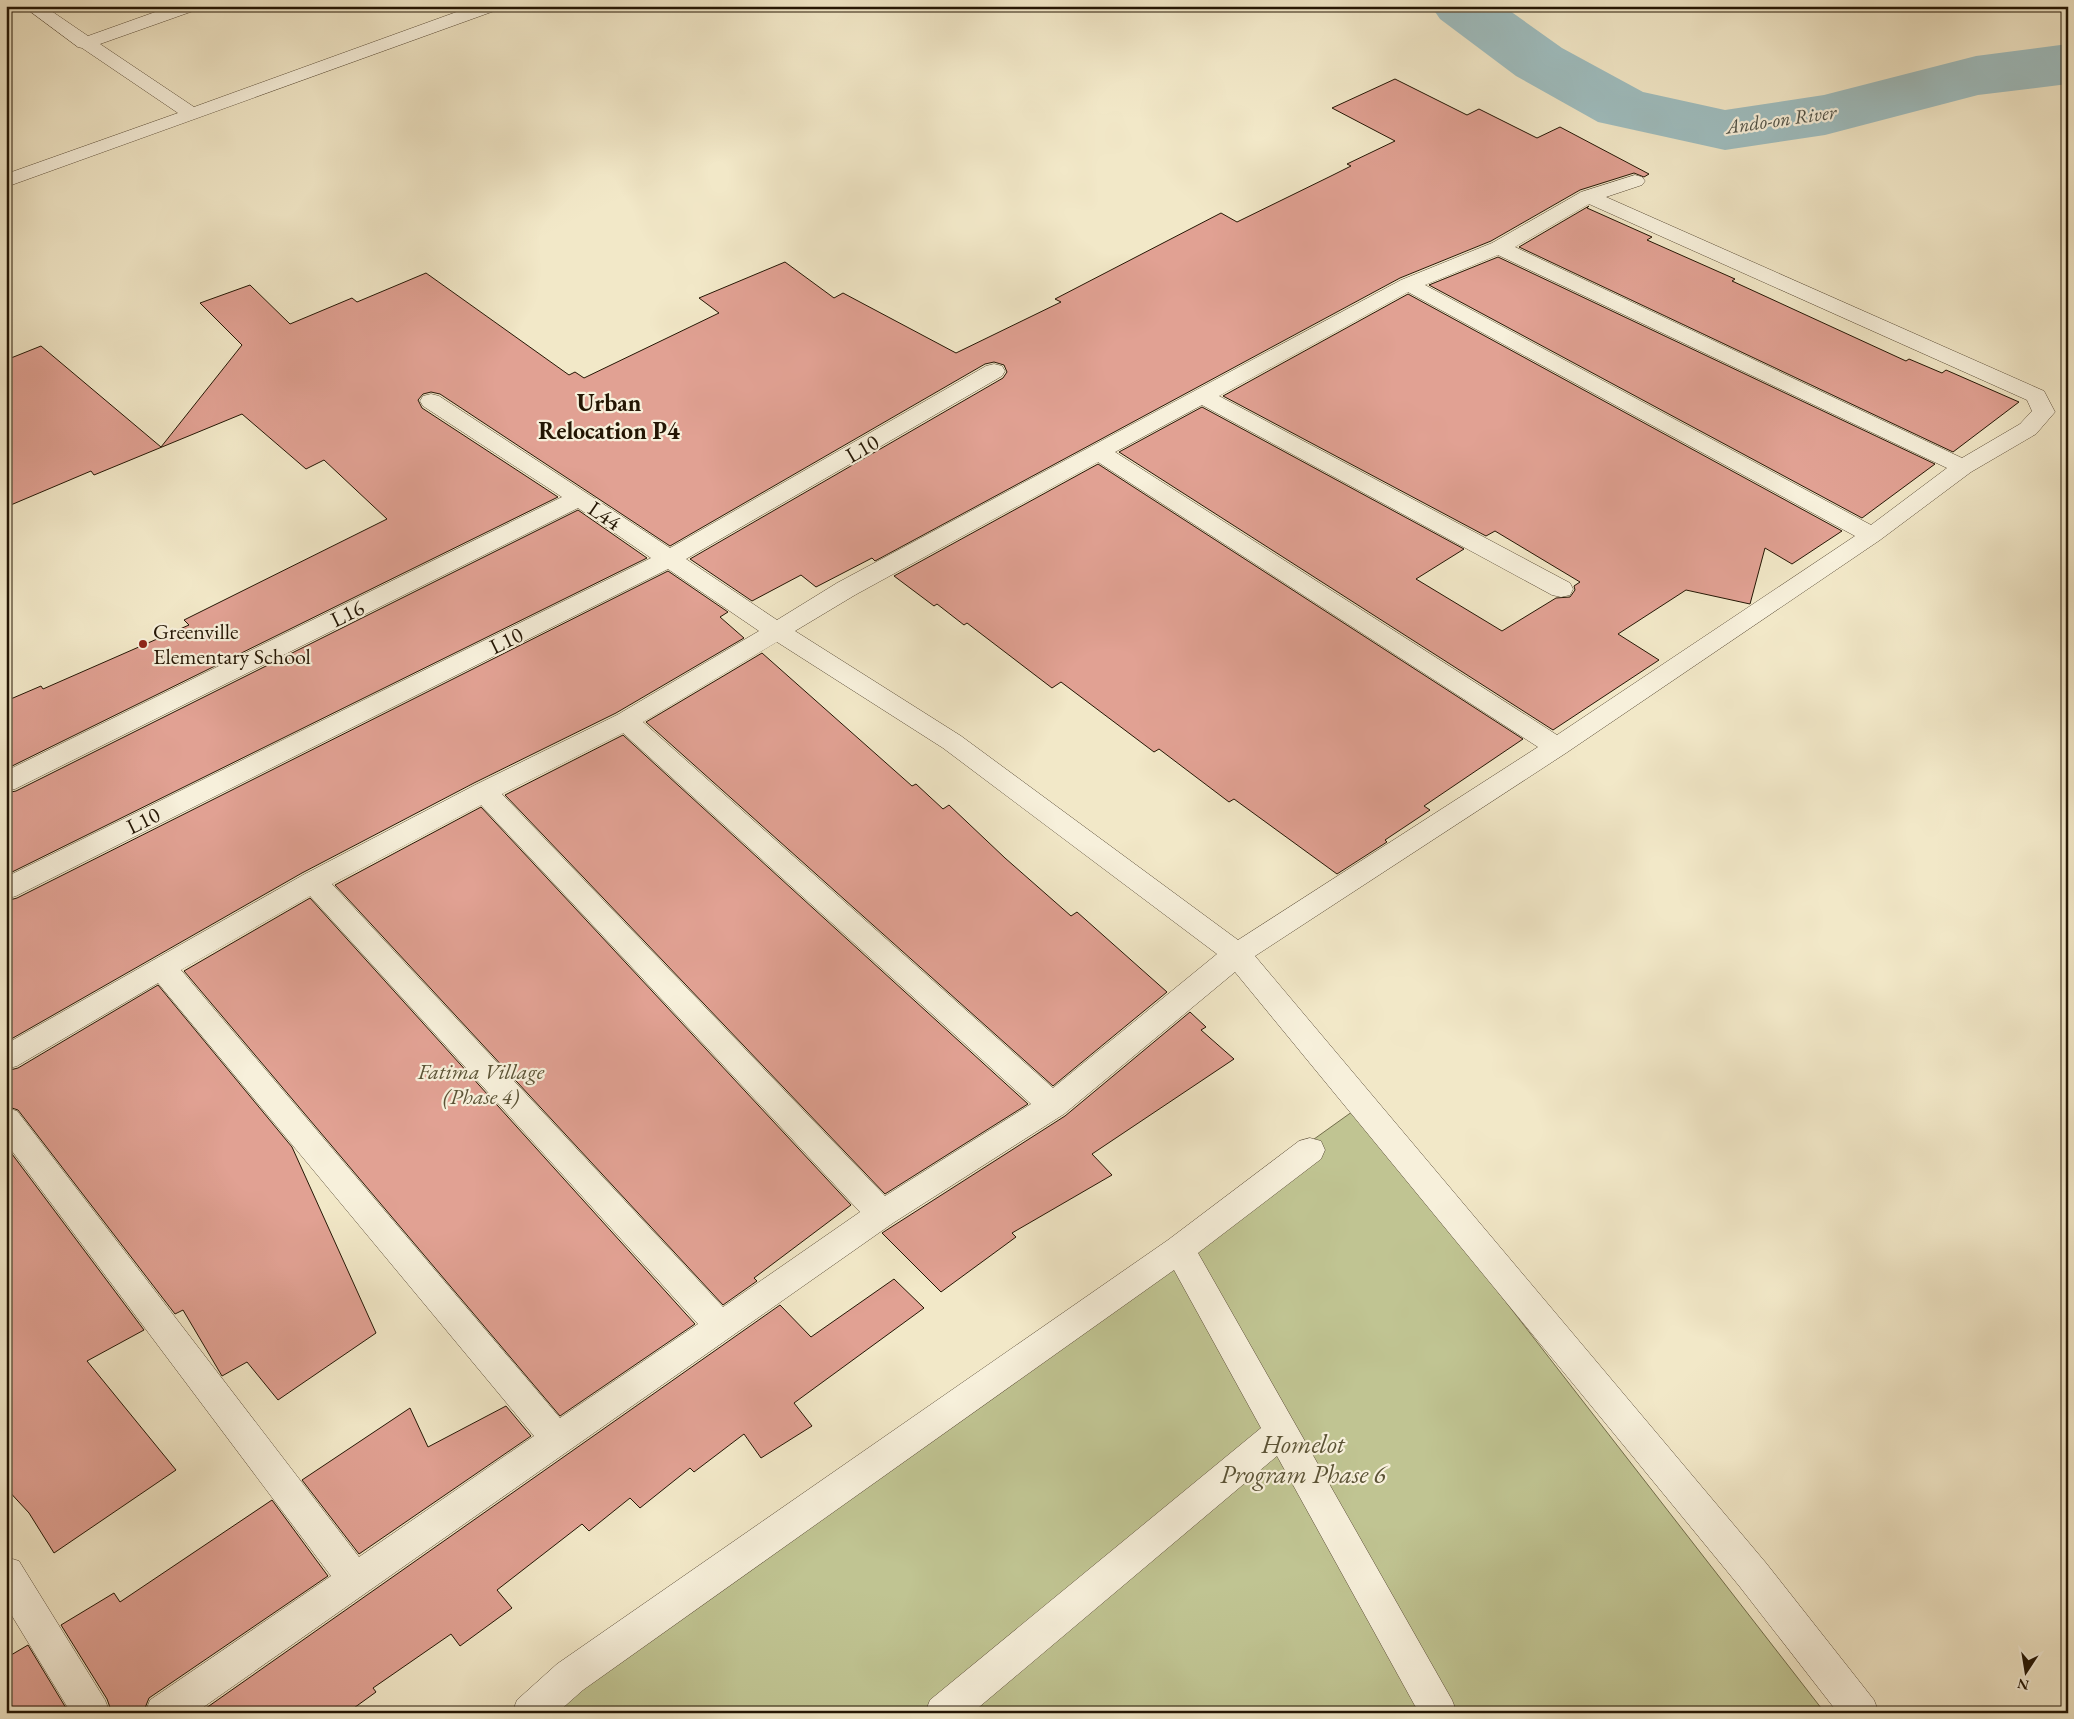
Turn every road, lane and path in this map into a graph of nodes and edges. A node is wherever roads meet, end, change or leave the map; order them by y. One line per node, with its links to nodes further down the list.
1 (32, 6): 4 (street)
2 (190, 6): 4 (street)
3 (491, 6): 5 (street)
4 (84, 43): 5 (street)
5 (191, 113): 6 (street)
6 (6, 181)
7 (1635, 181): 8 (street)
8 (1588, 196): 9 (street); 15 (street)
9 (1499, 247): 10 (street); 15 (street)
10 (1408, 284): 12 (street); 17 (street)
11 (994, 372): 18 (street, L10)
12 (1202, 396): 14 (street); 19 (street)
13 (430, 401): 16 (street, L44)
14 (1099, 452): 20 (street); 22 (street)
15 (1963, 467): 17 (street)
16 (579, 498): 18 (street, L44); 23 (street, L16)
17 (1872, 535): 22 (street)
18 (668, 559): 20 (street, L44); 26 (street, L10)
19 (1561, 589)
20 (777, 631): 21 (street); 27 (street, L44)
21 (626, 721): 24 (street); 30 (street)
22 (1557, 747): 27 (street)
23 (6, 782)
24 (484, 792): 25 (street); 33 (street)
25 (313, 882): 28 (street); 35 (street)
26 (6, 888)
27 (1237, 954): 30 (street); 45 (street, L44)
28 (162, 967): 29 (street); 37 (street)
29 (6, 1058)
30 (1053, 1106): 33 (street)
31 (6, 1120): 39 (street)
32 (1310, 1150): 34 (street)
33 (882, 1214): 35 (street)
34 (1179, 1249): 36 (street); 42 (street)
35 (721, 1327): 37 (street)
36 (1281, 1432): 43 (street); 44 (street)
37 (557, 1439): 39 (street)
38 (6, 1573): 40 (street)
39 (355, 1580): 41 (street)
40 (92, 1713)
41 (163, 1713)
42 (530, 1713)
43 (943, 1713)
44 (1438, 1713)
45 (1861, 1713)

